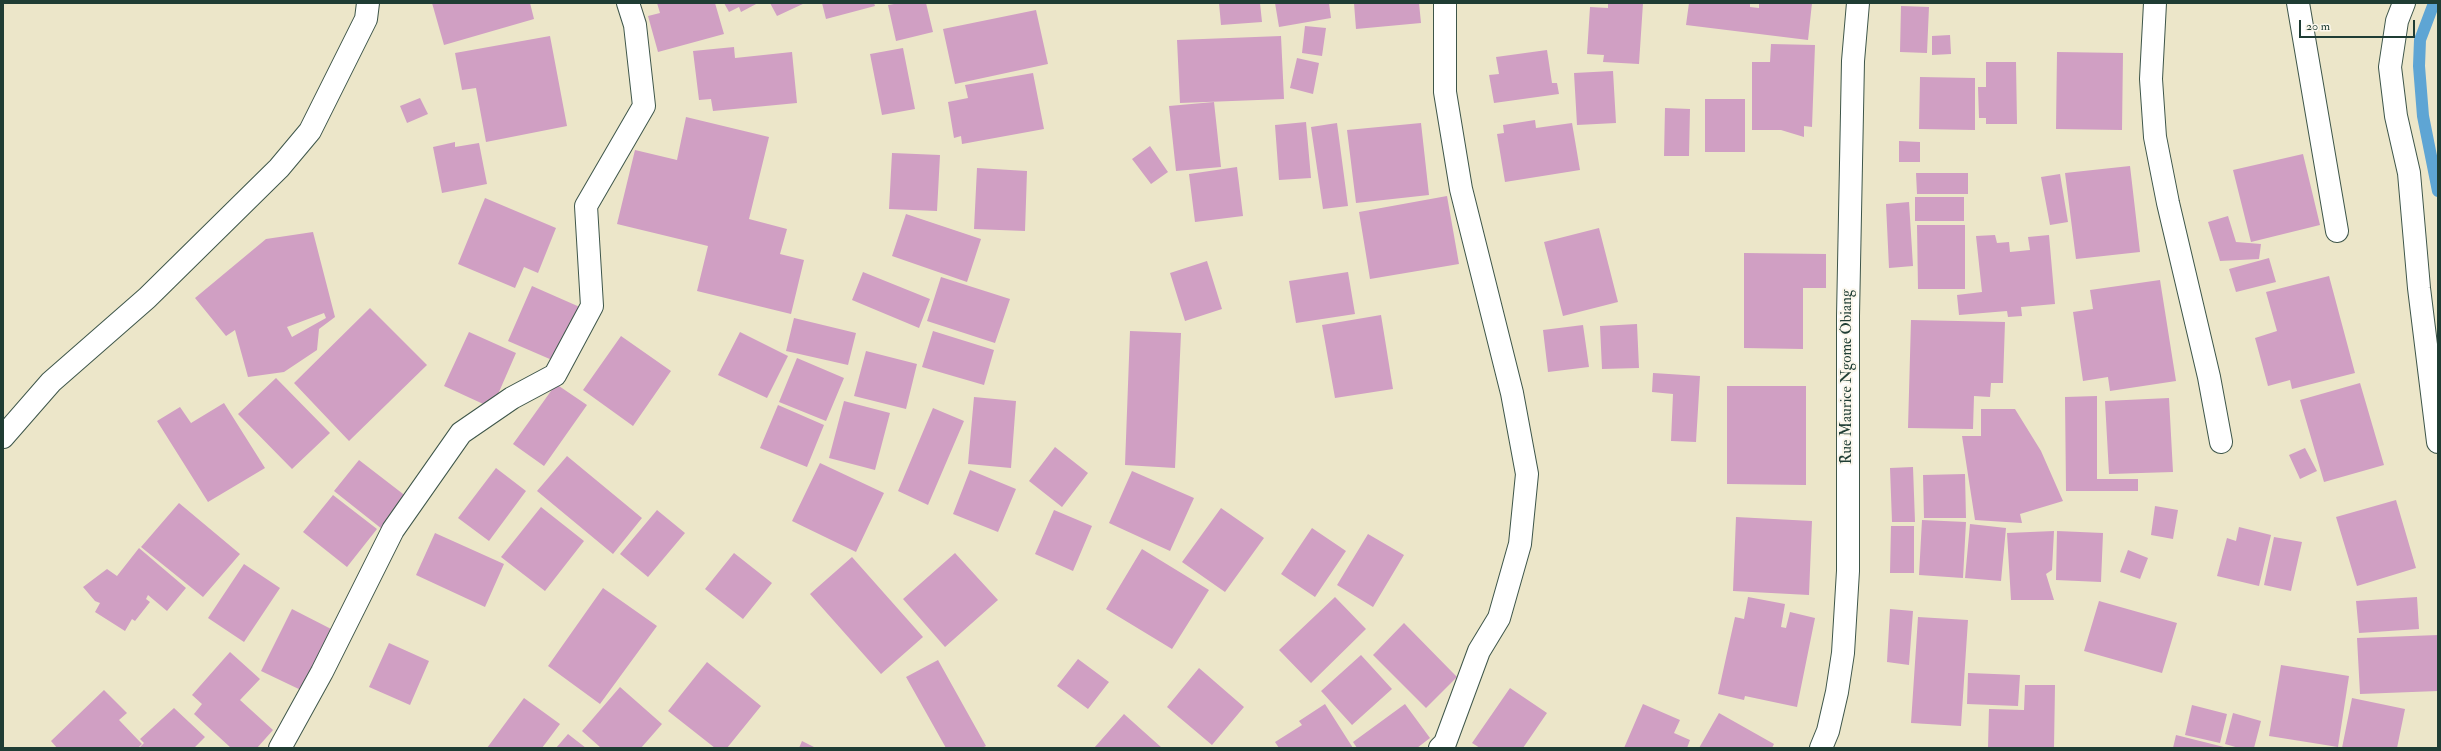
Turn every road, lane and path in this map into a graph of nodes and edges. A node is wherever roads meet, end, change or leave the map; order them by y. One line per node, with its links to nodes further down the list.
1 (368, 3): 9 (street)
2 (628, 3): 12 (street)
3 (1445, 3): 13 (street)
4 (1858, 3): 14 (street, Rue Maurice Ngome Obiang)
5 (2154, 3): 10 (street)
6 (2298, 3): 8 (street)
7 (2404, 3): 11 (street)
8 (2338, 231)
9 (3, 437)
10 (2221, 442)
11 (2438, 442)
12 (280, 748)
13 (1440, 748)
14 (1820, 748)

